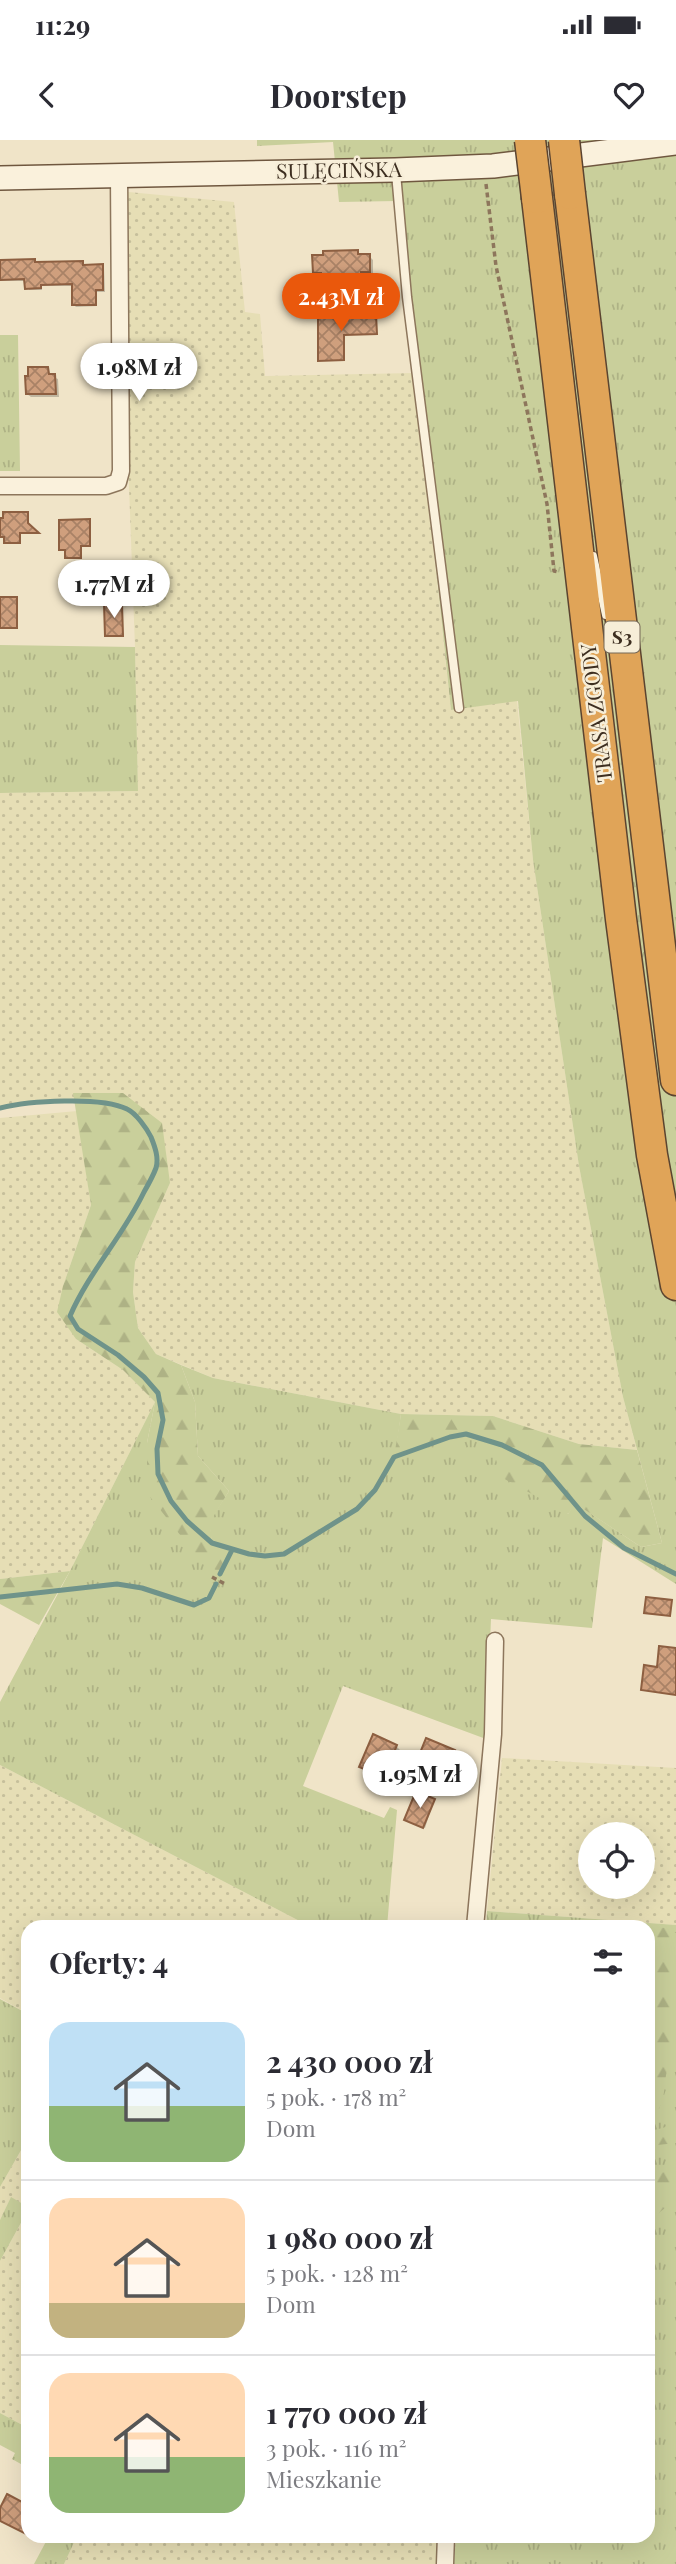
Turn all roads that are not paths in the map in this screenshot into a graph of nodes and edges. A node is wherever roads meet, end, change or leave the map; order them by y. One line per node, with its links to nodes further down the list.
1 (530, 140): 9 (highway, TRASA ZGODY / S3, bridge)
2 (564, 140): 8 (highway, TRASA ZGODY / S3, bridge)
3 (676, 143): 4 (street, SULĘCIŃSKA)
4 (651, 144): 5 (street, SULĘCIŃSKA)
5 (395, 170): 6 (street, SULĘCIŃSKA); 19 (lane)
6 (119, 175): 7 (street, SULĘCIŃSKA); 10 (street)
7 (0, 178)
8 (597, 431): 11 (lane); 20 (highway, TRASA ZGODY / S3)
9 (565, 434): 12 (lane); 21 (highway, TRASA ZGODY / S3)
10 (0, 486)
11 (598, 512)
12 (586, 526)
13 (595, 552): 14 (lane)
14 (598, 578): 15 (lane); 16 (lane)
15 (598, 620)
16 (610, 629)
17 (598, 634): 21 (lane)
18 (615, 654): 20 (lane)
19 (459, 708)
20 (633, 730): 22 (highway, TRASA ZGODY / S3)
21 (598, 732): 23 (highway, TRASA ZGODY / S3)
22 (676, 1080)
23 (676, 1285)
24 (495, 1641): 25 (street)
25 (476, 1920)
26 (446, 2543): 27 (street)
27 (445, 2564)

